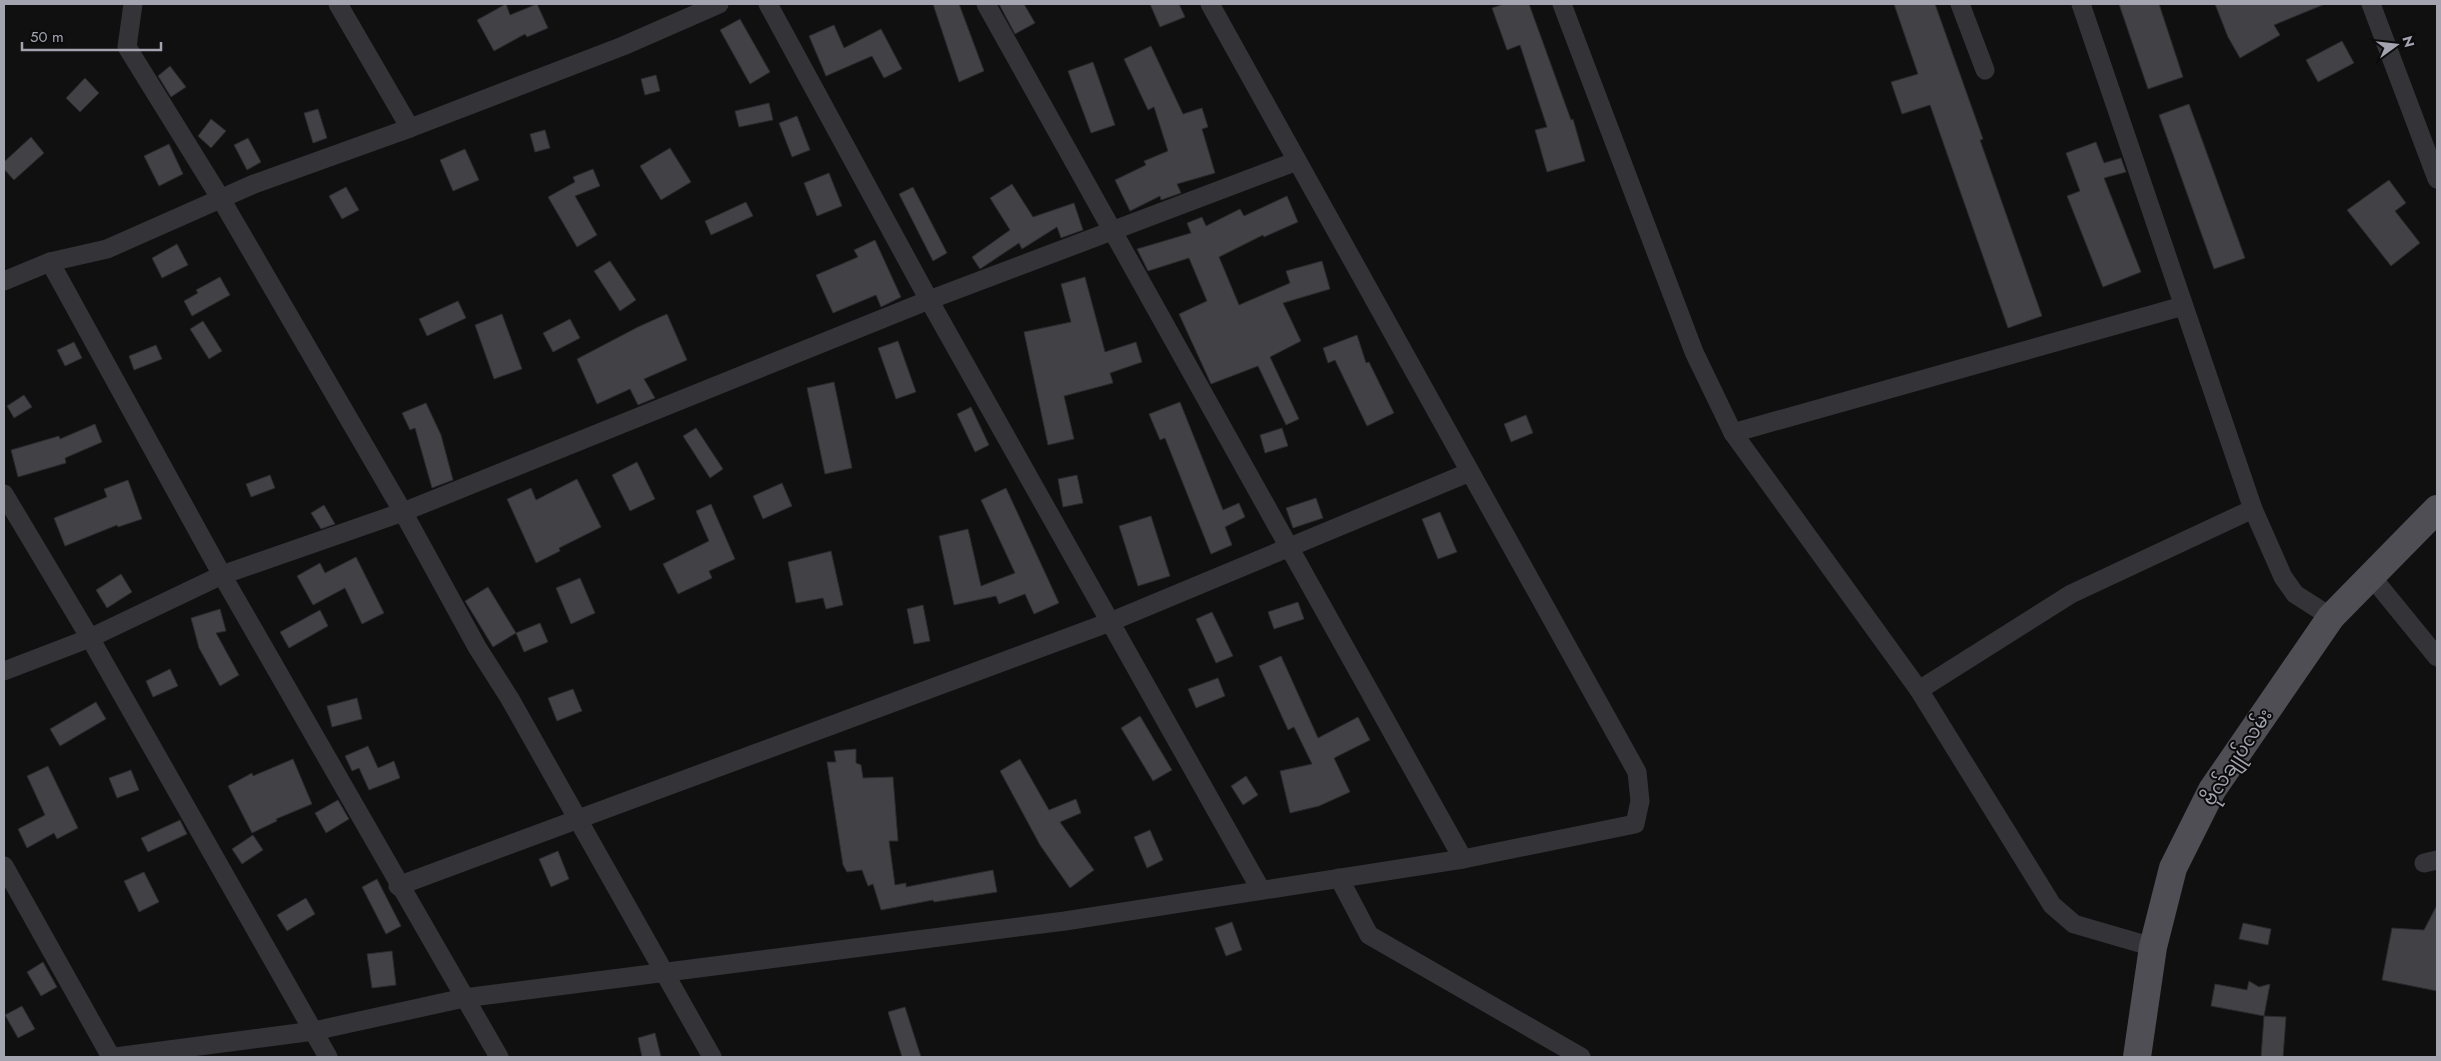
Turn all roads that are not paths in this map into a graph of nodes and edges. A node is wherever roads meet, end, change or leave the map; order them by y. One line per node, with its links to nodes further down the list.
1 (133, 4): 15 (street)
2 (338, 4): 12 (street)
3 (719, 4): 12 (street)
4 (768, 4): 19 (street)
5 (986, 4): 16 (street)
6 (1210, 4): 13 (street)
7 (1562, 4): 21 (street)
8 (1960, 4): 11 (street)
9 (2081, 4): 20 (street)
10 (2371, 4): 14 (street)
11 (1985, 70)
12 (410, 128): 15 (street)
13 (1297, 161): 16 (street); 22 (street)
14 (2437, 179)
15 (221, 199): 17 (street); 26 (street)
16 (1111, 231): 19 (street); 27 (street)
17 (50, 262): 18 (street); 28 (street)
18 (4, 281)
19 (929, 300): 26 (street); 31 (street)
20 (2183, 306): 21 (street); 24 (street)
21 (1733, 433): 35 (street)
22 (1470, 472): 27 (street); 37 (street)
23 (4, 494): 32 (street)
24 (2253, 509): 30 (street); 35 (street)
25 (2437, 509): 29 (main road, ဗိုလ်ချုပ်လမ်း)
26 (403, 512): 28 (street); 36 (street)
27 (1288, 548): 31 (street); 37 (street)
28 (222, 575): 32 (street); 40 (street)
29 (2371, 576): 30 (main road, ဗိုလ်ချုပ်လမ်း); 33 (street)
30 (2331, 617): 42 (main road, ဗိုလ်ချုပ်လမ်း)
31 (1110, 622): 36 (street); 41 (street)
32 (90, 638): 34 (street); 45 (street)
33 (2437, 657)
34 (4, 671)
35 (1919, 690): 42 (street)
36 (580, 820): 40 (street); 43 (street)
37 (1463, 859): 39 (street)
38 (4, 866): 46 (street)
39 (1339, 878): 41 (street); 50 (street)
40 (398, 886): 44 (street)
41 (1261, 890): 43 (street)
42 (2153, 947): 51 (main road, ဗိုလ်ချုပ်လမ်း)
43 (662, 972): 44 (street); 49 (street)
44 (464, 998): 45 (street); 48 (street)
45 (314, 1031): 46 (street); 47 (street)
46 (113, 1057)
47 (328, 1057)
48 (499, 1057)
49 (712, 1057)
50 (1581, 1057)
51 (2137, 1057)

